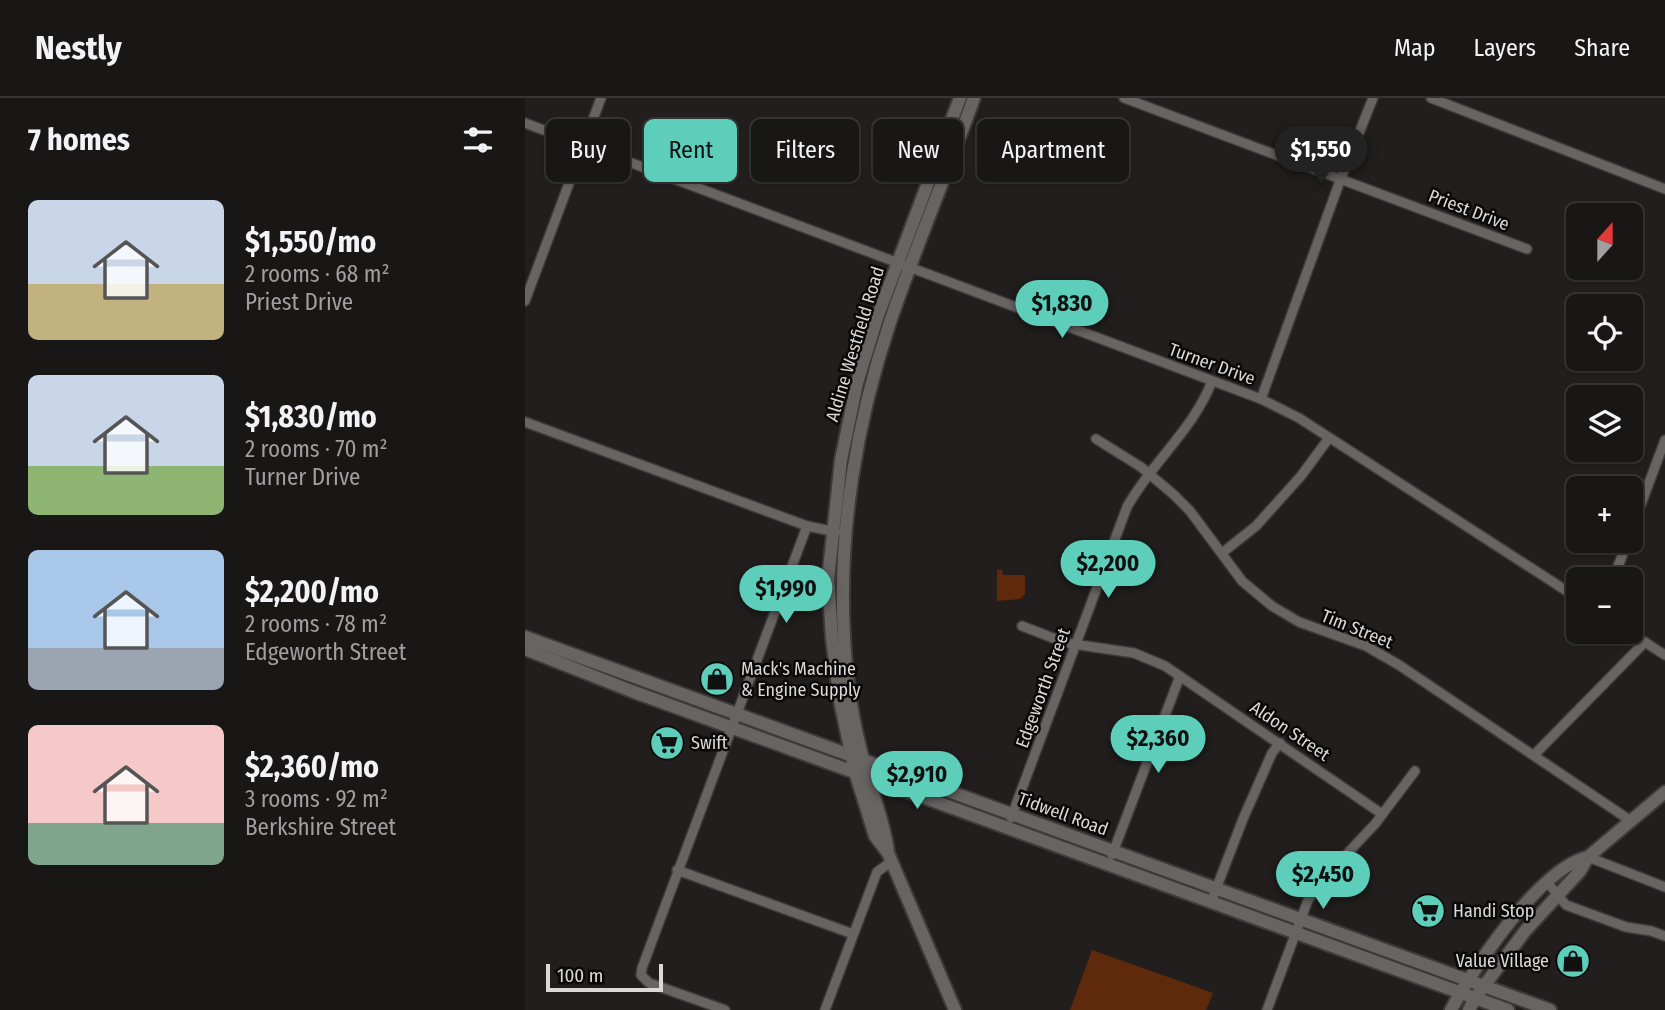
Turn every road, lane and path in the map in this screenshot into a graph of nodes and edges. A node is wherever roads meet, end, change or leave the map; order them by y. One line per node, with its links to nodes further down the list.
1 (601, 98): 7 (street)
2 (960, 98): 8 (main road, Aldine Westfield Road)
3 (974, 98): 9 (main road, Aldine Westfield Road)
4 (1125, 98): 13 (street, Priest Drive)
5 (1373, 98): 13 (street)
6 (1431, 98): 16 (street)
7 (593, 119)
8 (955, 119)
9 (963, 120)
10 (525, 123): 11 (street, Turner Drive)
11 (546, 130)
12 (630, 161): 18 (street, Turner Drive)
13 (1341, 178): 17 (street, Priest Drive); 21 (street)
14 (570, 182): 19 (street)
15 (936, 182): 18 (main road, Aldine Westfield Road)
16 (1665, 189)
17 (1527, 249)
18 (905, 264): 20 (street, Turner Drive); 29 (main road, Aldine Westfield Road); 30 (main road, Aldine Westfield Road)
19 (525, 300)
20 (1212, 381): 21 (street, Turner Drive); 26 (street, Edgeworth Street)
21 (1261, 398): 23 (street, Turner Drive)
22 (525, 422): 28 (street)
23 (1329, 438): 31 (street); 32 (street, Turner Drive)
24 (1096, 439): 26 (street, Tim Street)
25 (1665, 440): 27 (street)
26 (1149, 474): 31 (street, Tim Street); 37 (street, Edgeworth Street)
27 (1643, 499)
28 (807, 526): 29 (street); 43 (street)
29 (834, 532): 30 (street); 35 (main road, Aldine Westfield Road)
30 (847, 535): 35 (main road, Aldine Westfield Road)
31 (1222, 553): 46 (street, Tim Street)
32 (1566, 591)
33 (1022, 626): 37 (street, Aldon Street)
34 (525, 637): 41 (main road, Tidwell Road)
35 (838, 637): 47 (main road, Aldine Westfield Road)
36 (1645, 642): 39 (street); 46 (street)
37 (1076, 645): 40 (street, Aldon Street); 52 (street, Edgeworth Street)
38 (525, 649): 42 (main road, Tidwell Road)
39 (1665, 656)
40 (1180, 676): 45 (street, Aldon Street); 55 (street)
41 (641, 679): 42 (main road); 43 (main road, Tidwell Road)
42 (634, 692): 44 (main road, Tidwell Road)
43 (737, 713): 44 (street); 47 (main road, Tidwell Road)
44 (731, 726): 49 (main road, Tidwell Road); 57 (street)
45 (1280, 743): 51 (street, Aldon Street); 60 (street)
46 (1535, 754): 53 (street, Tim Street)
47 (859, 759): 49 (main road, Aldine Westfield Road); 52 (main road, Tidwell Road)
48 (1415, 771): 51 (street)
49 (862, 774): 52 (main road, Tidwell Road); 54 (main road, Aldine Westfield Road)
50 (1665, 792): 53 (main road)
51 (1382, 814): 62 (street)
52 (1010, 820): 55 (main road, Tidwell Road)
53 (1631, 821): 56 (main road)
54 (890, 857): 63 (street); 72 (main road, Aldine Westfield Road)
55 (1111, 857): 60 (main road, Tidwell Road)
56 (1588, 857): 58 (main road); 59 (street); 61 (main road)
57 (677, 870): 63 (street); 70 (street)
58 (1547, 882): 61 (street); 66 (main road)
59 (1665, 887)
60 (1214, 895): 62 (main road, Tidwell Road); 64 (main road, Tidwell Road)
61 (1557, 896): 65 (street); 67 (main road)
62 (1299, 920): 64 (street); 66 (main road, Tidwell Road)
63 (853, 934): 71 (street)
64 (1294, 934): 68 (main road, Tidwell Road); 73 (street)
65 (1665, 936)
66 (1468, 981): 67 (main road, Tidwell Road); 68 (main road)
67 (1483, 987): 69 (main road); 76 (main road, Tidwell Road)
68 (1460, 993): 69 (main road, Tidwell Road); 74 (main road)
69 (1472, 1004): 75 (main road, Tidwell Road)
70 (725, 1010)
71 (825, 1010)
72 (955, 1010)
73 (1267, 1010)
74 (1451, 1010)
75 (1509, 1010)
76 (1550, 1010)

